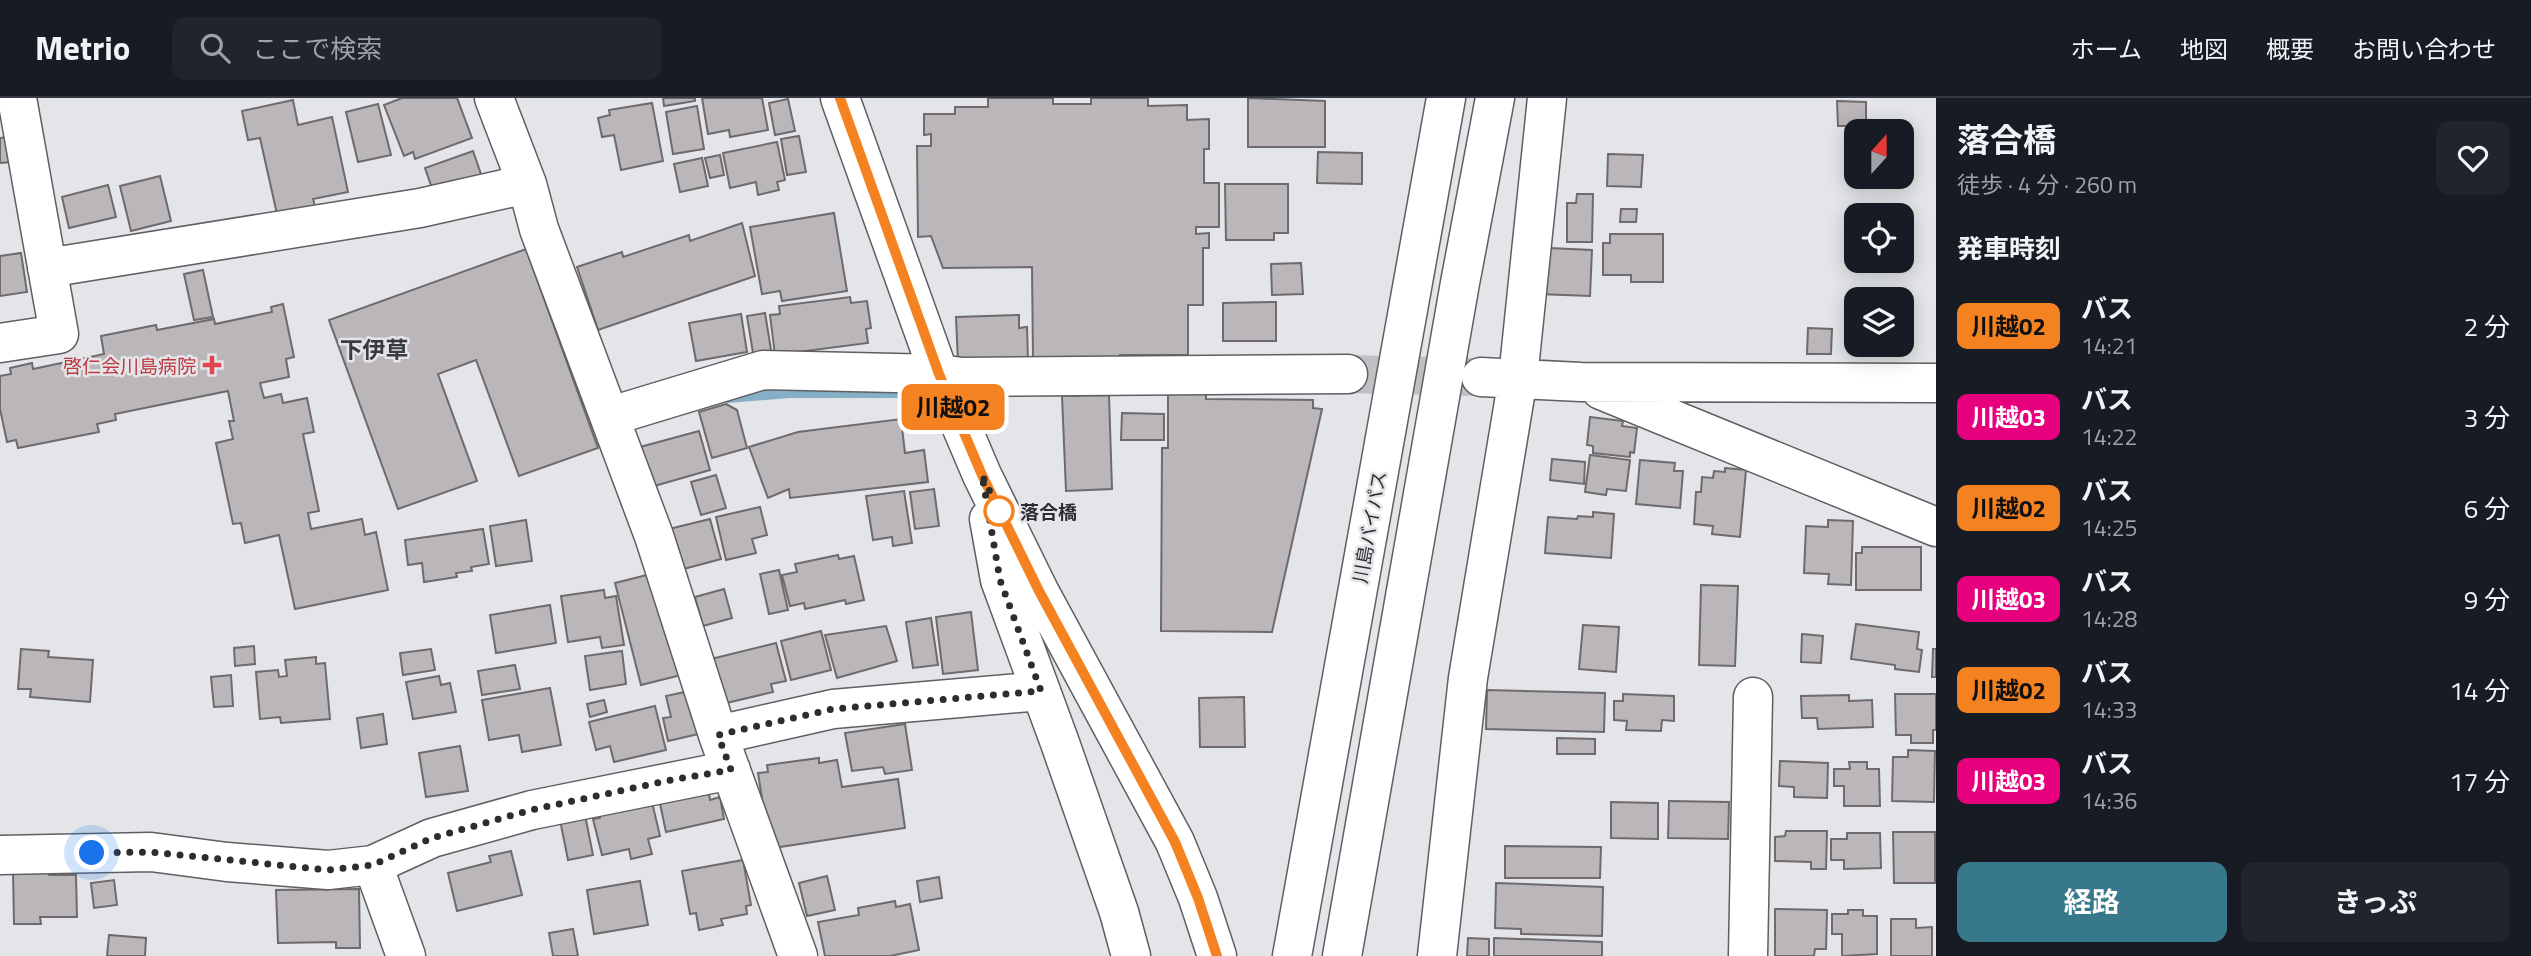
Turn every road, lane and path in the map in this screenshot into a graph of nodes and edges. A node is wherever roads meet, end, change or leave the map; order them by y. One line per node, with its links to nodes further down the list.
1 (17, 98): 8 (main road)
2 (494, 98): 7 (main road)
3 (841, 98): 10 (main road)
4 (1446, 98): 28 (main road, 川島バイパス)
5 (1495, 98): 29 (main road)
6 (1547, 98): 13 (main road)
7 (527, 184): 8 (main road); 16 (main road)
8 (47, 268): 9 (main road)
9 (0, 343)
10 (939, 374): 11 (main road); 16 (main road); 17 (main road)
11 (1348, 374)
12 (1481, 377): 13 (main road)
13 (1518, 379): 14 (main road); 30 (main road)
14 (1581, 382): 15 (main road); 18 (main road)
15 (1936, 383)
16 (611, 416): 21 (main road)
17 (982, 475): 19 (main road); 27 (main road)
18 (1936, 527)
19 (1041, 691): 21 (main road); 26 (main road)
20 (1754, 697): 31 (main road)
21 (724, 753): 23 (main road); 25 (main road)
22 (0, 855): 23 (main road)
23 (373, 865): 24 (main road)
24 (405, 956)
25 (798, 956)
26 (1131, 956)
27 (1217, 956)
28 (1292, 956)
29 (1342, 956)
30 (1437, 956)
31 (1748, 956)

